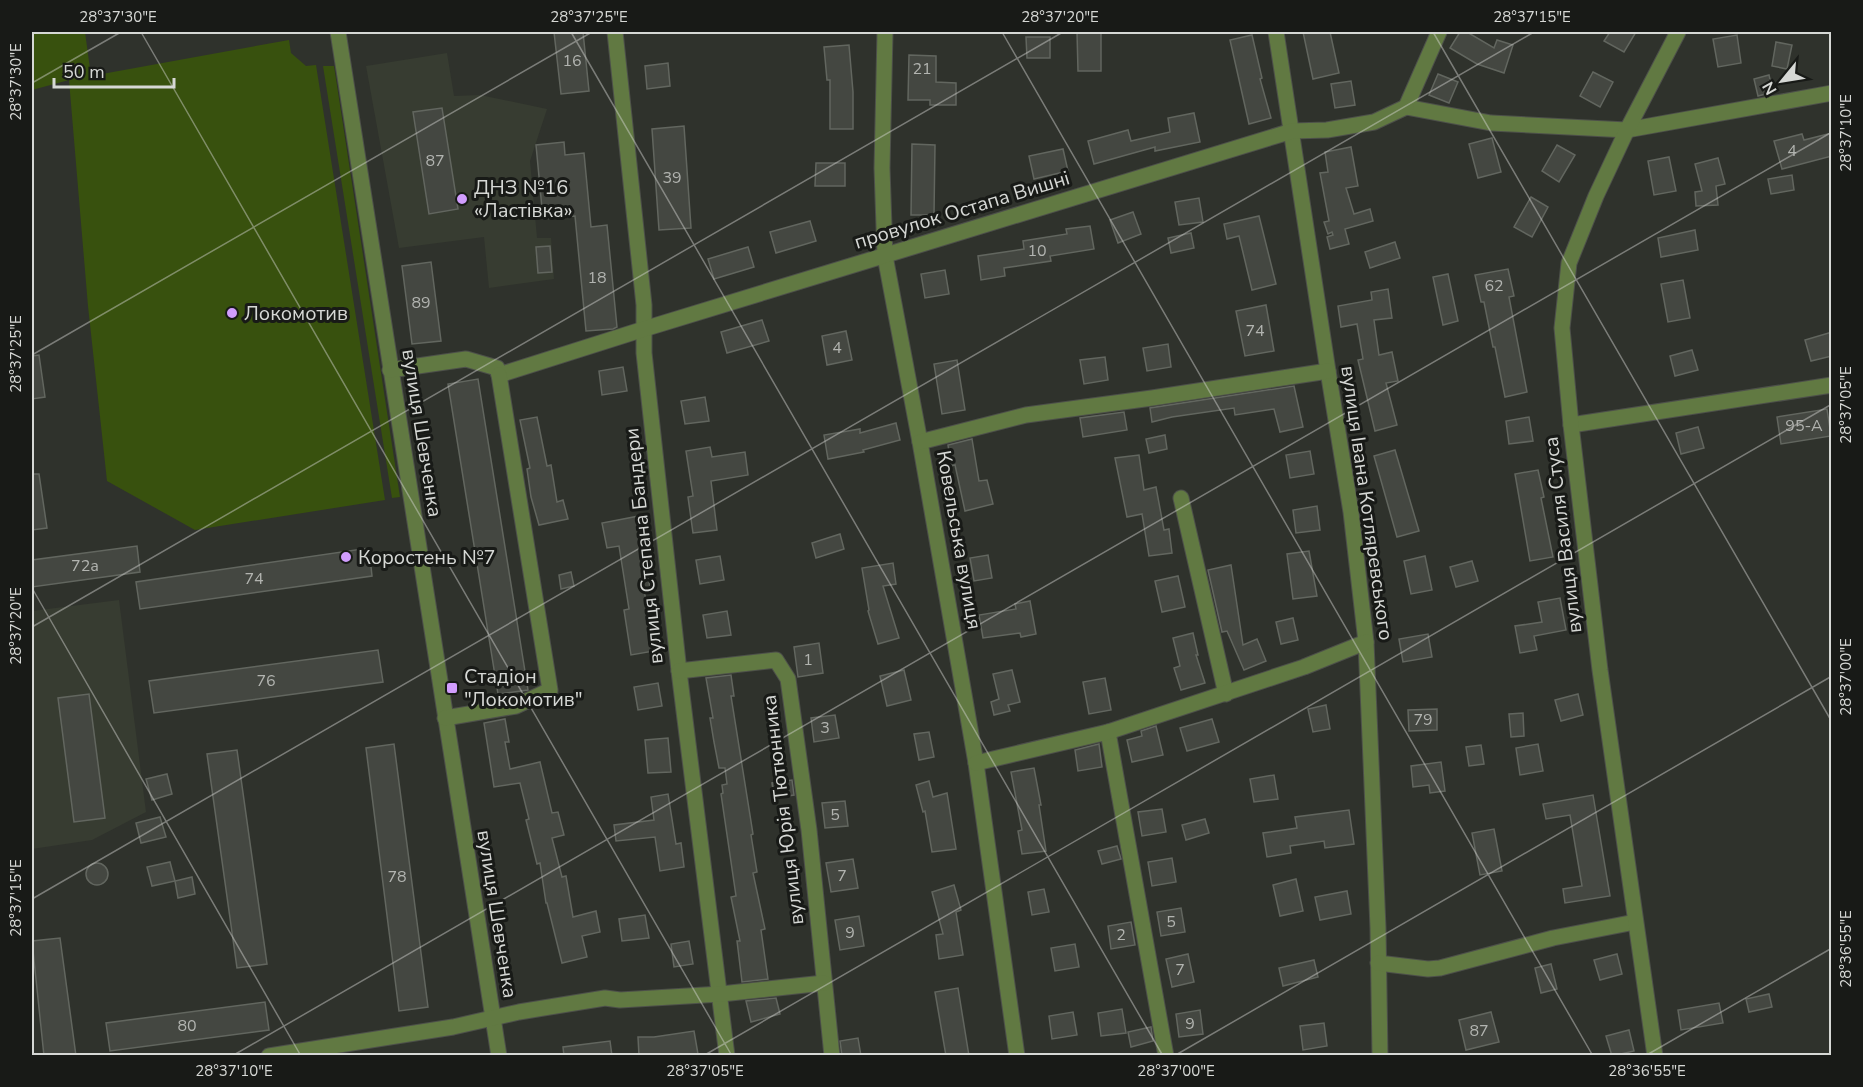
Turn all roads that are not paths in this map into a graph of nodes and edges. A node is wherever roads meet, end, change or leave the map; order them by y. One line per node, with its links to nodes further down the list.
1 (338, 32): 13 (street, вулиця Шевченка)
2 (615, 32): 12 (street, вулиця Степана Бандери)
3 (885, 32): 11 (street, Ковельська вулиця)
4 (1276, 32): 10 (street, вулиця Івана Котляревського)
5 (1439, 32): 8 (street)
6 (1678, 32): 9 (street, вулиця Василя Стуса)
7 (1832, 93): 9 (street)
8 (1406, 107): 9 (street); 10 (street, провулок Остапа Вишні)
9 (1627, 130): 17 (street, вулиця Василя Стуса)
10 (1292, 131): 11 (street, провулок Остапа Вишні); 14 (street, вулиця Івана Котляревського)
11 (885, 256): 12 (street, провулок Остапа Вишні); 18 (street, Ковельська вулиця)
12 (645, 329): 15 (street, провулок Остапа Вишні); 21 (street, вулиця Степана Бандери)
13 (390, 370): 15 (street); 23 (street, вулиця Шевченка)
14 (1328, 371): 18 (street); 20 (street, вулиця Івана Котляревського)
15 (500, 375): 23 (street)
16 (1832, 385): 17 (street)
17 (1571, 425): 26 (street, вулиця Василя Стуса)
18 (920, 442): 25 (street, Ковельська вулиця)
19 (1181, 498): 22 (street)
20 (1366, 642): 22 (street); 27 (street, вулиця Івана Котляревського)
21 (679, 671): 28 (street, вулиця Юрія Тютюнника); 29 (street, вулиця Степана Бандери)
22 (1226, 694): 24 (street)
23 (445, 718): 30 (street, вулиця Шевченка)
24 (1108, 732): 25 (street); 36 (street)
25 (976, 763): 35 (street, Ковельська вулиця)
26 (1635, 922): 27 (street); 38 (street, вулиця Василя Стуса)
27 (1378, 963): 37 (street, вулиця Івана Котляревського)
28 (824, 983): 29 (street); 34 (street, вулиця Юрія Тютюнника)
29 (721, 994): 30 (street); 33 (street, вулиця Степана Бандери)
30 (492, 1019): 31 (street); 32 (street, вулиця Шевченка)
31 (268, 1056)
32 (499, 1056)
33 (727, 1056)
34 (832, 1056)
35 (1017, 1056)
36 (1166, 1056)
37 (1380, 1056)
38 (1655, 1056)

